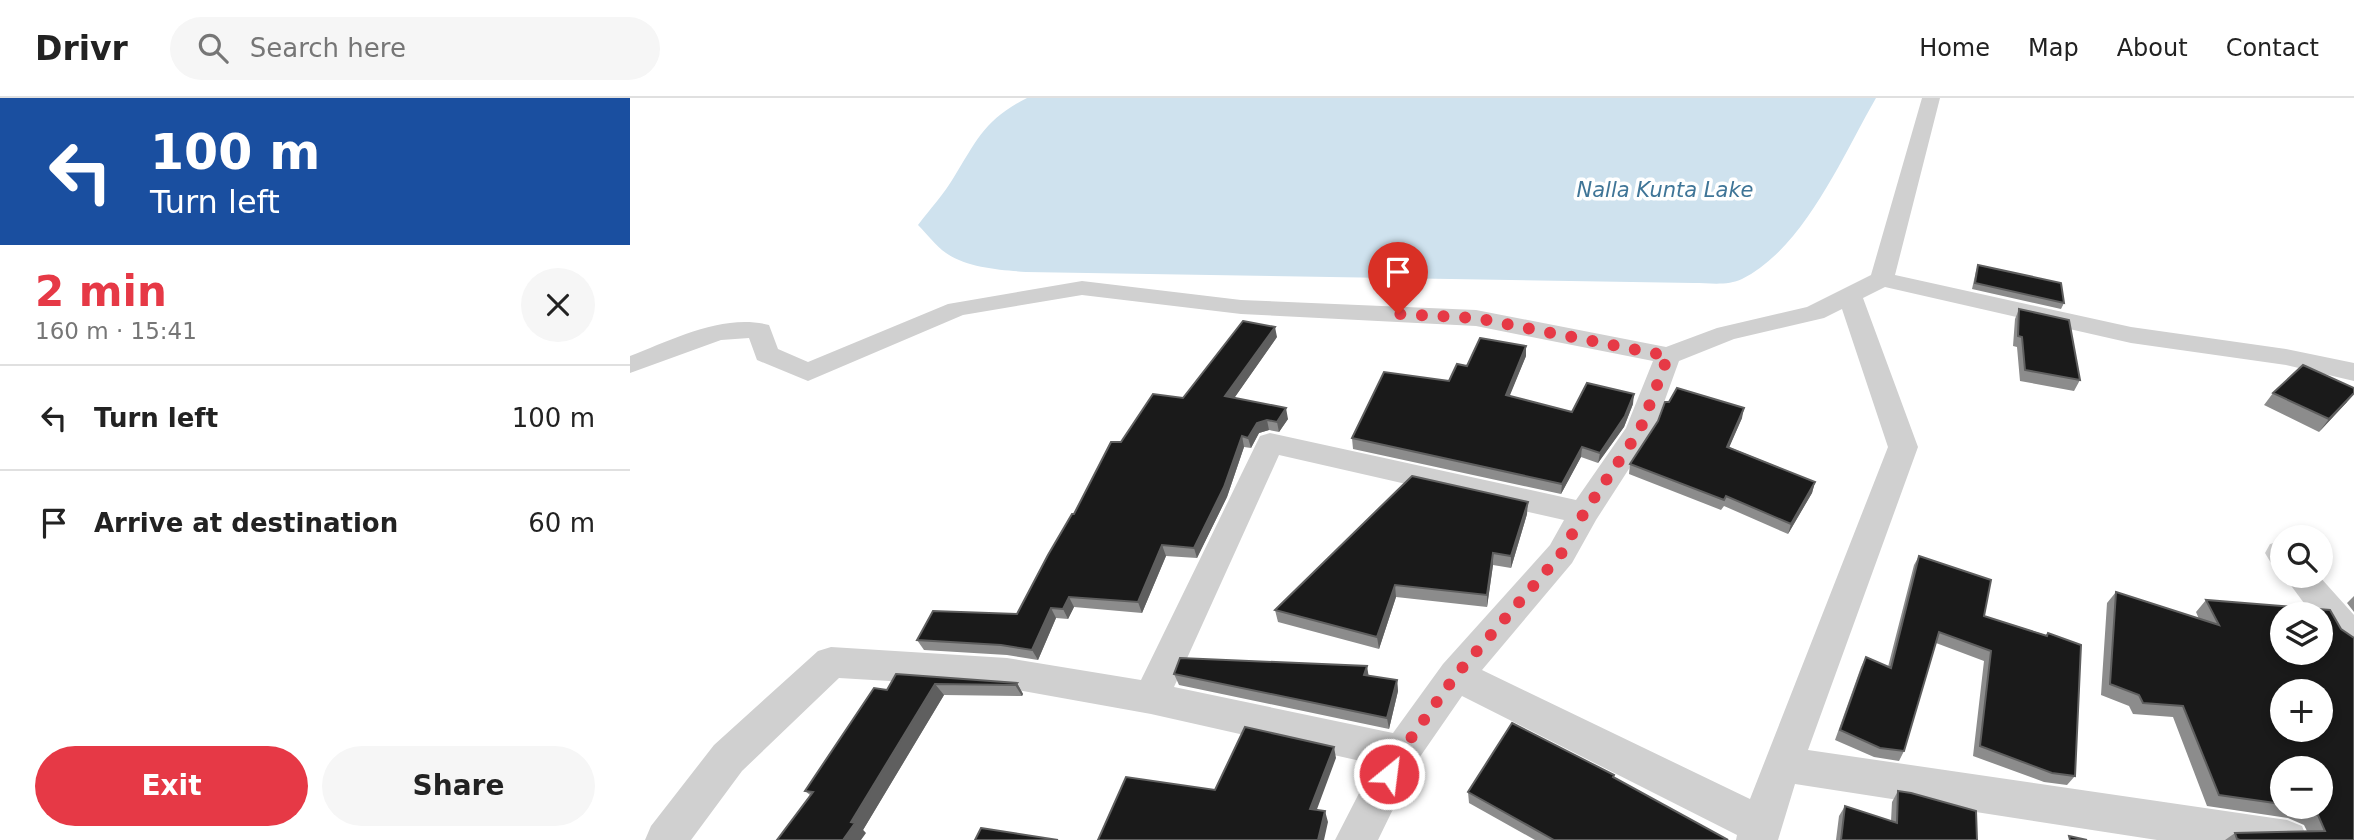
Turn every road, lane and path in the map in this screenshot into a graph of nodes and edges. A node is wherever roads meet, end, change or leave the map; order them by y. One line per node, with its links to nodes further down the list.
1 (1931, 98): 2 (street)
2 (1882, 279): 3 (street); 6 (street)
3 (1850, 295): 4 (street); 13 (street)
4 (1668, 356): 5 (street); 7 (street)
5 (630, 366)
6 (2354, 372)
7 (1584, 513): 10 (street); 11 (street)
8 (2311, 588): 9 (street)
9 (2354, 640)
10 (1456, 675): 12 (street); 14 (street)
11 (1151, 698): 12 (street); 15 (street)
12 (1401, 752): 16 (street)
13 (1783, 764): 14 (street); 17 (street)
14 (1758, 832)
15 (666, 840)
16 (1356, 840)
17 (2287, 840)

